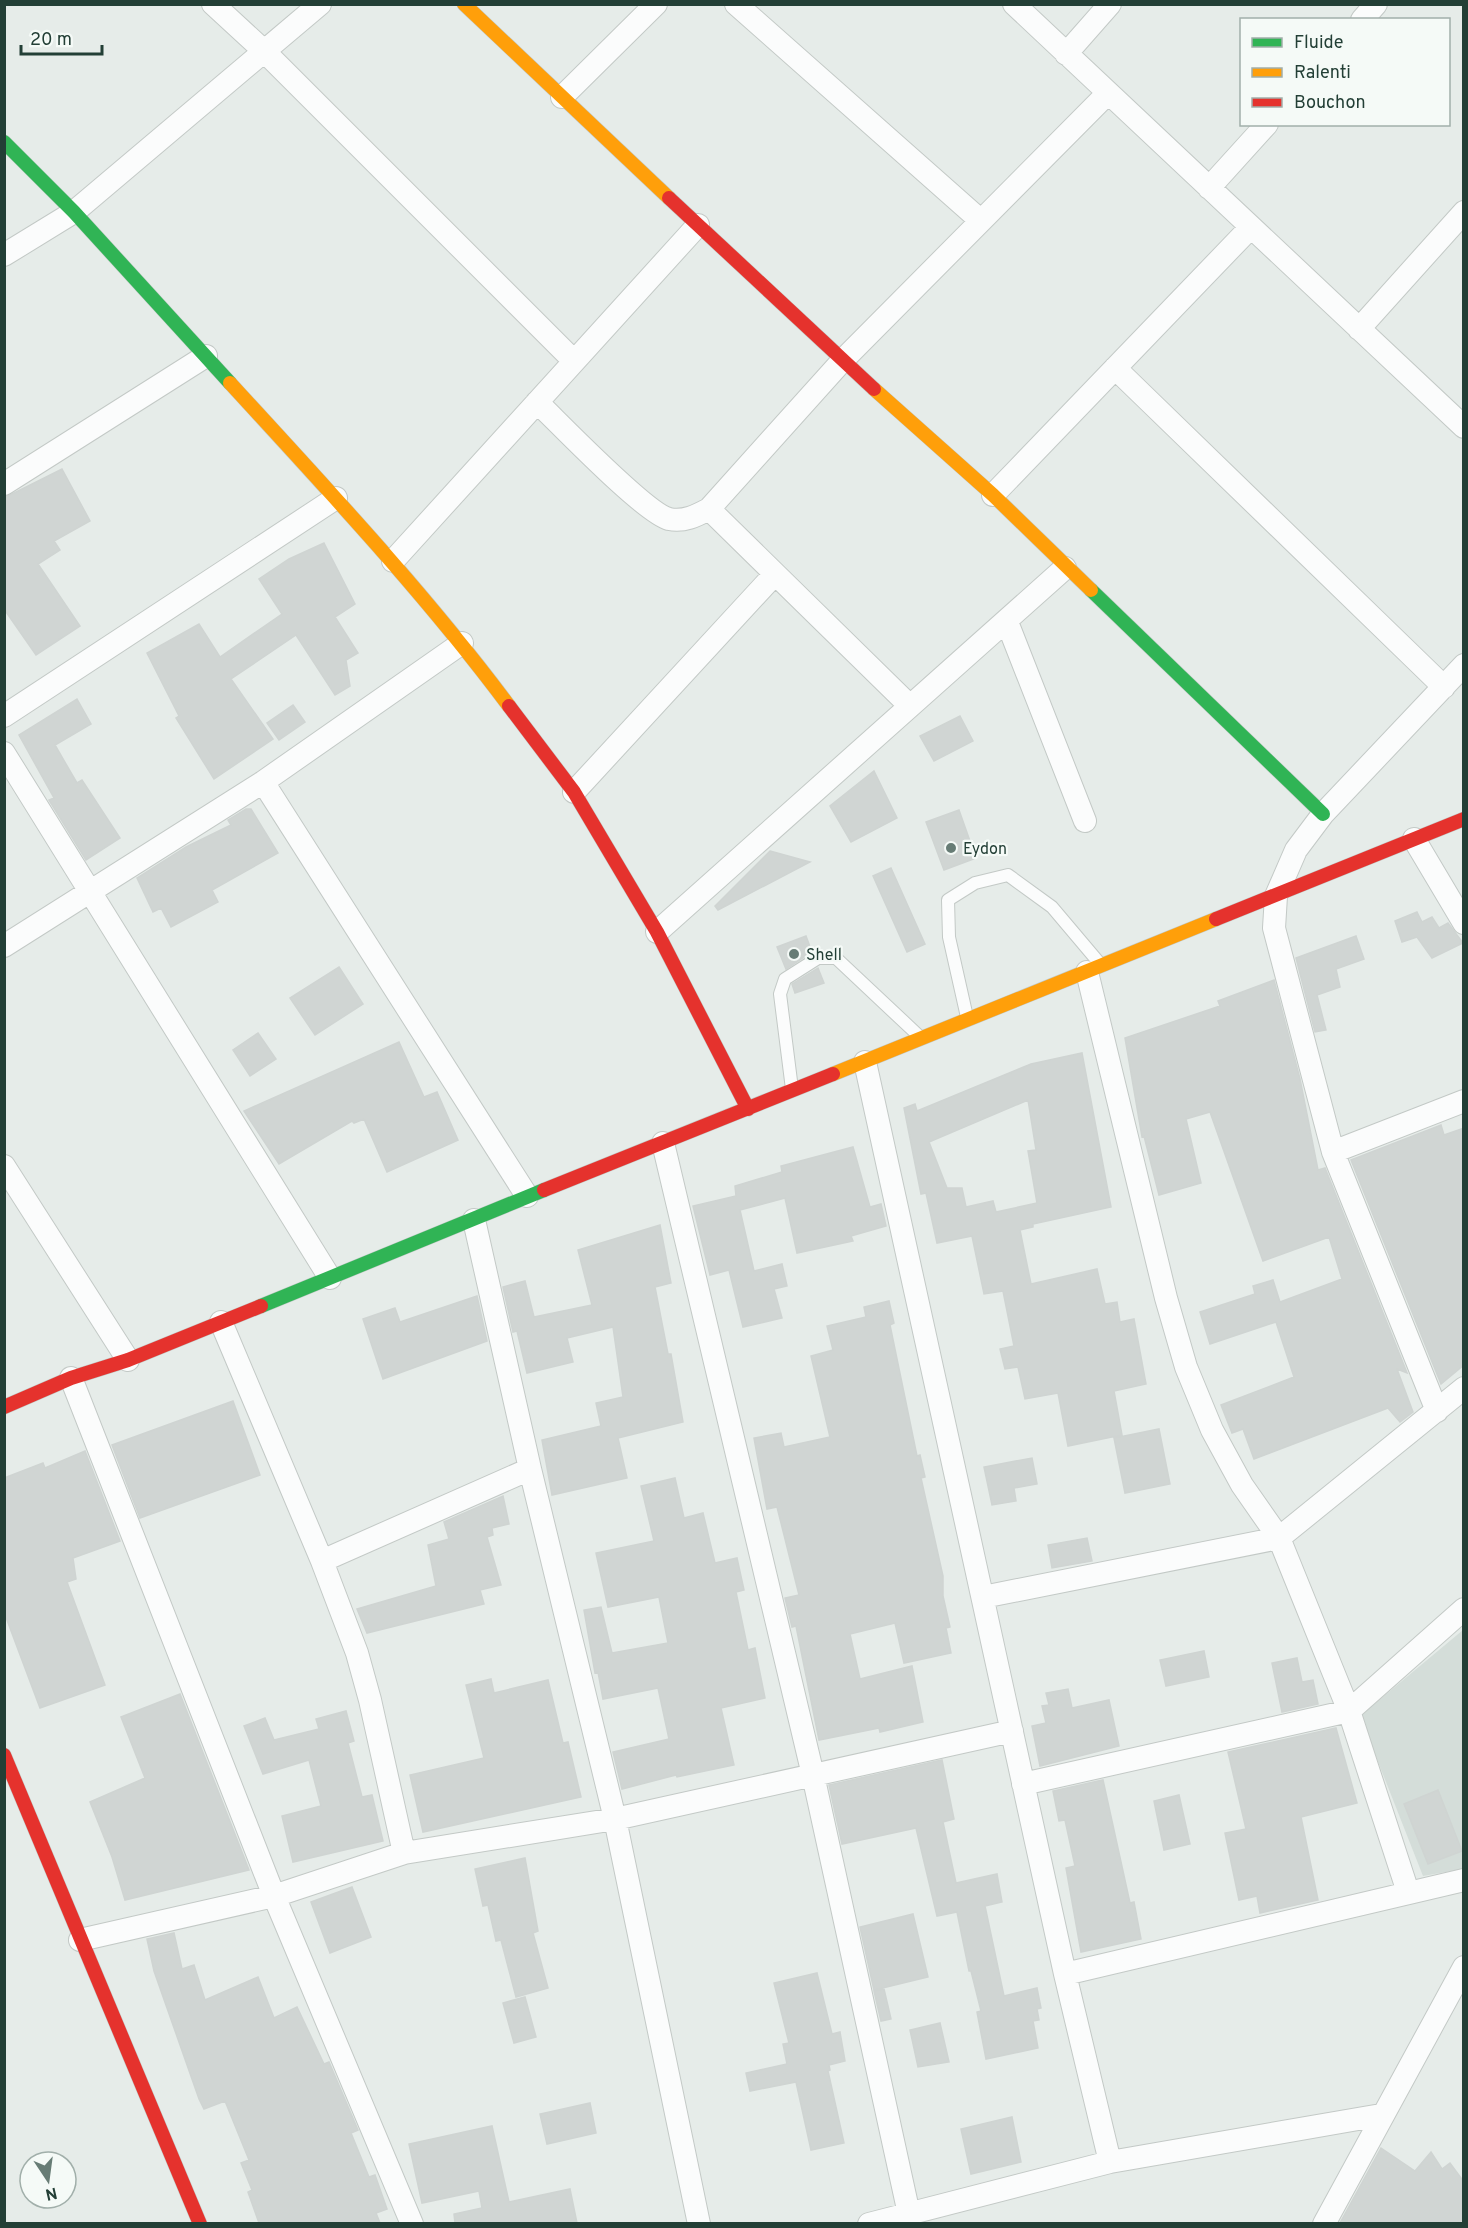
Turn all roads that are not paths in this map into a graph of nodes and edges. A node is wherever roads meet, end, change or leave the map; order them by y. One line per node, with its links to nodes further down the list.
1 (213, 4): 10 (street)
2 (320, 4): 10 (street)
3 (464, 4): 13 (main road)
4 (656, 4): 13 (street)
5 (736, 4): 19 (street)
6 (1014, 4): 11 (street)
7 (1110, 4): 11 (street)
8 (1376, 4): 9 (street)
9 (1364, 18)
10 (264, 51): 17 (street); 25 (street)
11 (1066, 54): 12 (street)
12 (1108, 93): 16 (street); 19 (street)
13 (562, 97): 20 (main road)
14 (1265, 126): 16 (street)
15 (4, 142): 17 (main road)
16 (1209, 188): 21 (street)
17 (74, 212): 22 (street); 24 (main road)
18 (1464, 212): 23 (street)
19 (980, 220): 26 (street)
20 (698, 225): 25 (street); 26 (main road)
21 (1251, 227): 23 (street); 27 (street)
22 (4, 255)
23 (1359, 329): 29 (street)
24 (206, 356): 30 (street); 32 (main road)
25 (574, 361): 28 (street)
26 (842, 361): 31 (main road); 33 (street)
27 (1115, 368): 31 (street); 40 (street)
28 (537, 402): 33 (street); 34 (street)
29 (1464, 427)
30 (4, 484)
31 (993, 495): 35 (main road)
32 (336, 498): 34 (main road); 42 (street)
33 (709, 509): 36 (street)
34 (393, 561): 38 (main road)
35 (1065, 568): 37 (street); 46 (main road)
36 (774, 574): 41 (street); 45 (street)
37 (1007, 622): 41 (street); 48 (street)
38 (462, 643): 44 (street); 45 (main road)
39 (1464, 665): 40 (street)
40 (1444, 687): 46 (street)
41 (910, 706): 53 (street)
42 (4, 716)
43 (4, 753): 50 (street)
44 (263, 782): 50 (street); 65 (street)
45 (574, 792): 53 (main road)
46 (1323, 814): 51 (street)
47 (1464, 819): 49 (main road)
48 (1085, 821)
49 (1414, 839): 51 (main road); 52 (street)
50 (90, 891): 54 (street); 67 (street)
51 (1275, 896): 55 (main road); 63 (street)
52 (1464, 923)
53 (657, 932): 61 (main road)
54 (4, 946)
55 (1094, 969): 56 (main road); 56 (lane); 75 (street)
56 (968, 1020): 57 (main road)
57 (922, 1039): 58 (main road); 59 (lane)
58 (865, 1062): 59 (main road); 77 (street)
59 (792, 1091): 61 (main road)
60 (1464, 1101): 63 (street)
61 (748, 1109): 62 (main road)
62 (663, 1143): 65 (main road); 82 (street)
63 (1333, 1152): 73 (street)
64 (4, 1166): 69 (street)
65 (527, 1196): 66 (main road)
66 (474, 1220): 67 (main road); 74 (street)
67 (330, 1278): 68 (main road)
68 (221, 1322): 69 (main road); 76 (street)
69 (128, 1360): 70 (main road)
70 (71, 1378): 72 (main road); 88 (street)
71 (1464, 1388): 73 (street)
72 (4, 1407)
73 (1437, 1411): 75 (street)
74 (530, 1469): 76 (street); 84 (street)
75 (1279, 1538): 77 (street); 79 (street)
76 (322, 1561): 85 (street)
77 (982, 1598): 80 (street)
78 (1464, 1609): 79 (street)
79 (1349, 1711): 83 (street); 87 (street)
80 (1012, 1731): 82 (street); 83 (street)
81 (4, 1755): 89 (main road)
82 (813, 1775): 84 (street); 94 (street)
83 (1023, 1784): 91 (street)
84 (615, 1819): 85 (street); 97 (street)
85 (404, 1853): 88 (street)
86 (1464, 1880): 87 (street)
87 (1408, 1893): 91 (street)
88 (274, 1896): 89 (street); 96 (street)
89 (80, 1940): 95 (main road)
90 (1464, 1967): 92 (street)
91 (1065, 1974): 93 (street)
92 (1381, 2115): 93 (street); 99 (street)
93 (1110, 2162): 94 (street)
94 (909, 2214): 98 (street)
95 (200, 2223)
96 (412, 2223)
97 (699, 2223)
98 (869, 2223)
99 (1324, 2223)

